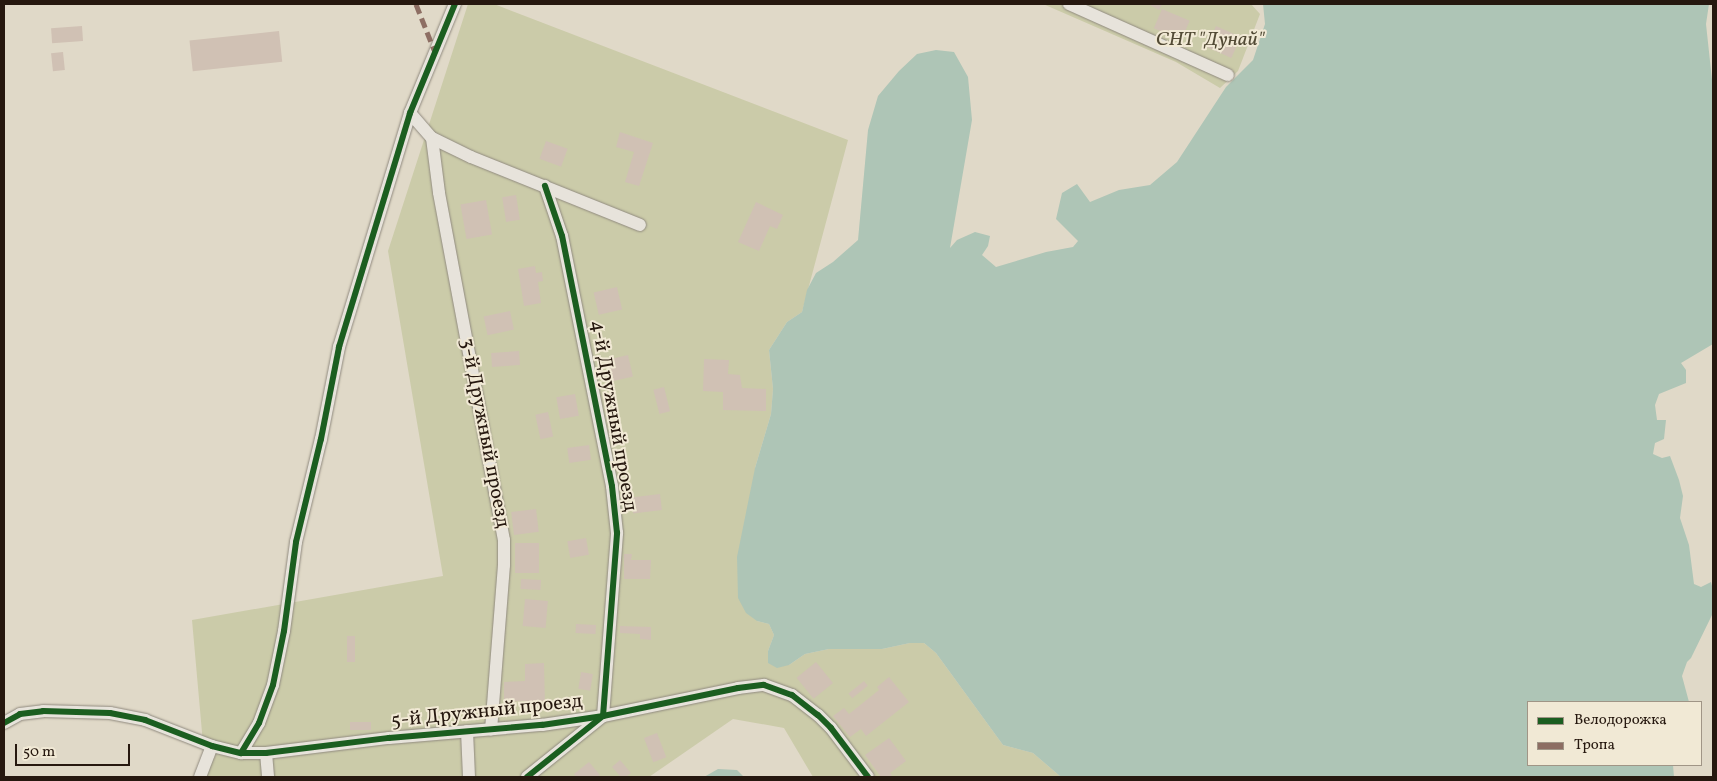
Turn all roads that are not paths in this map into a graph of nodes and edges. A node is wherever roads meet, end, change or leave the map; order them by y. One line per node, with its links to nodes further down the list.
1 (455, 4): 4 (street)
2 (1069, 4): 3 (street)
3 (1228, 75)
4 (410, 113): 5 (street); 13 (street)
5 (432, 138): 6 (street); 10 (street, 3-й Дружный проезд)
6 (545, 186): 7 (street); 8 (street, 4-й Дружный проезд)
7 (640, 225)
8 (603, 716): 10 (street, 5-й Дружный проезд); 18 (street); 19 (street, 5-й Дружный проезд)
9 (4, 723): 12 (street, 5-й Дружный проезд)
10 (491, 730): 11 (street, 5-й Дружный проезд)
11 (467, 731): 14 (street, 5-й Дружный проезд); 17 (street)
12 (212, 746): 13 (street, 5-й Дружный проезд); 15 (street)
13 (240, 753): 14 (street, 5-й Дружный проезд)
14 (266, 753): 16 (street)
15 (200, 777)
16 (268, 777)
17 (469, 777)
18 (528, 777)
19 (868, 777)

